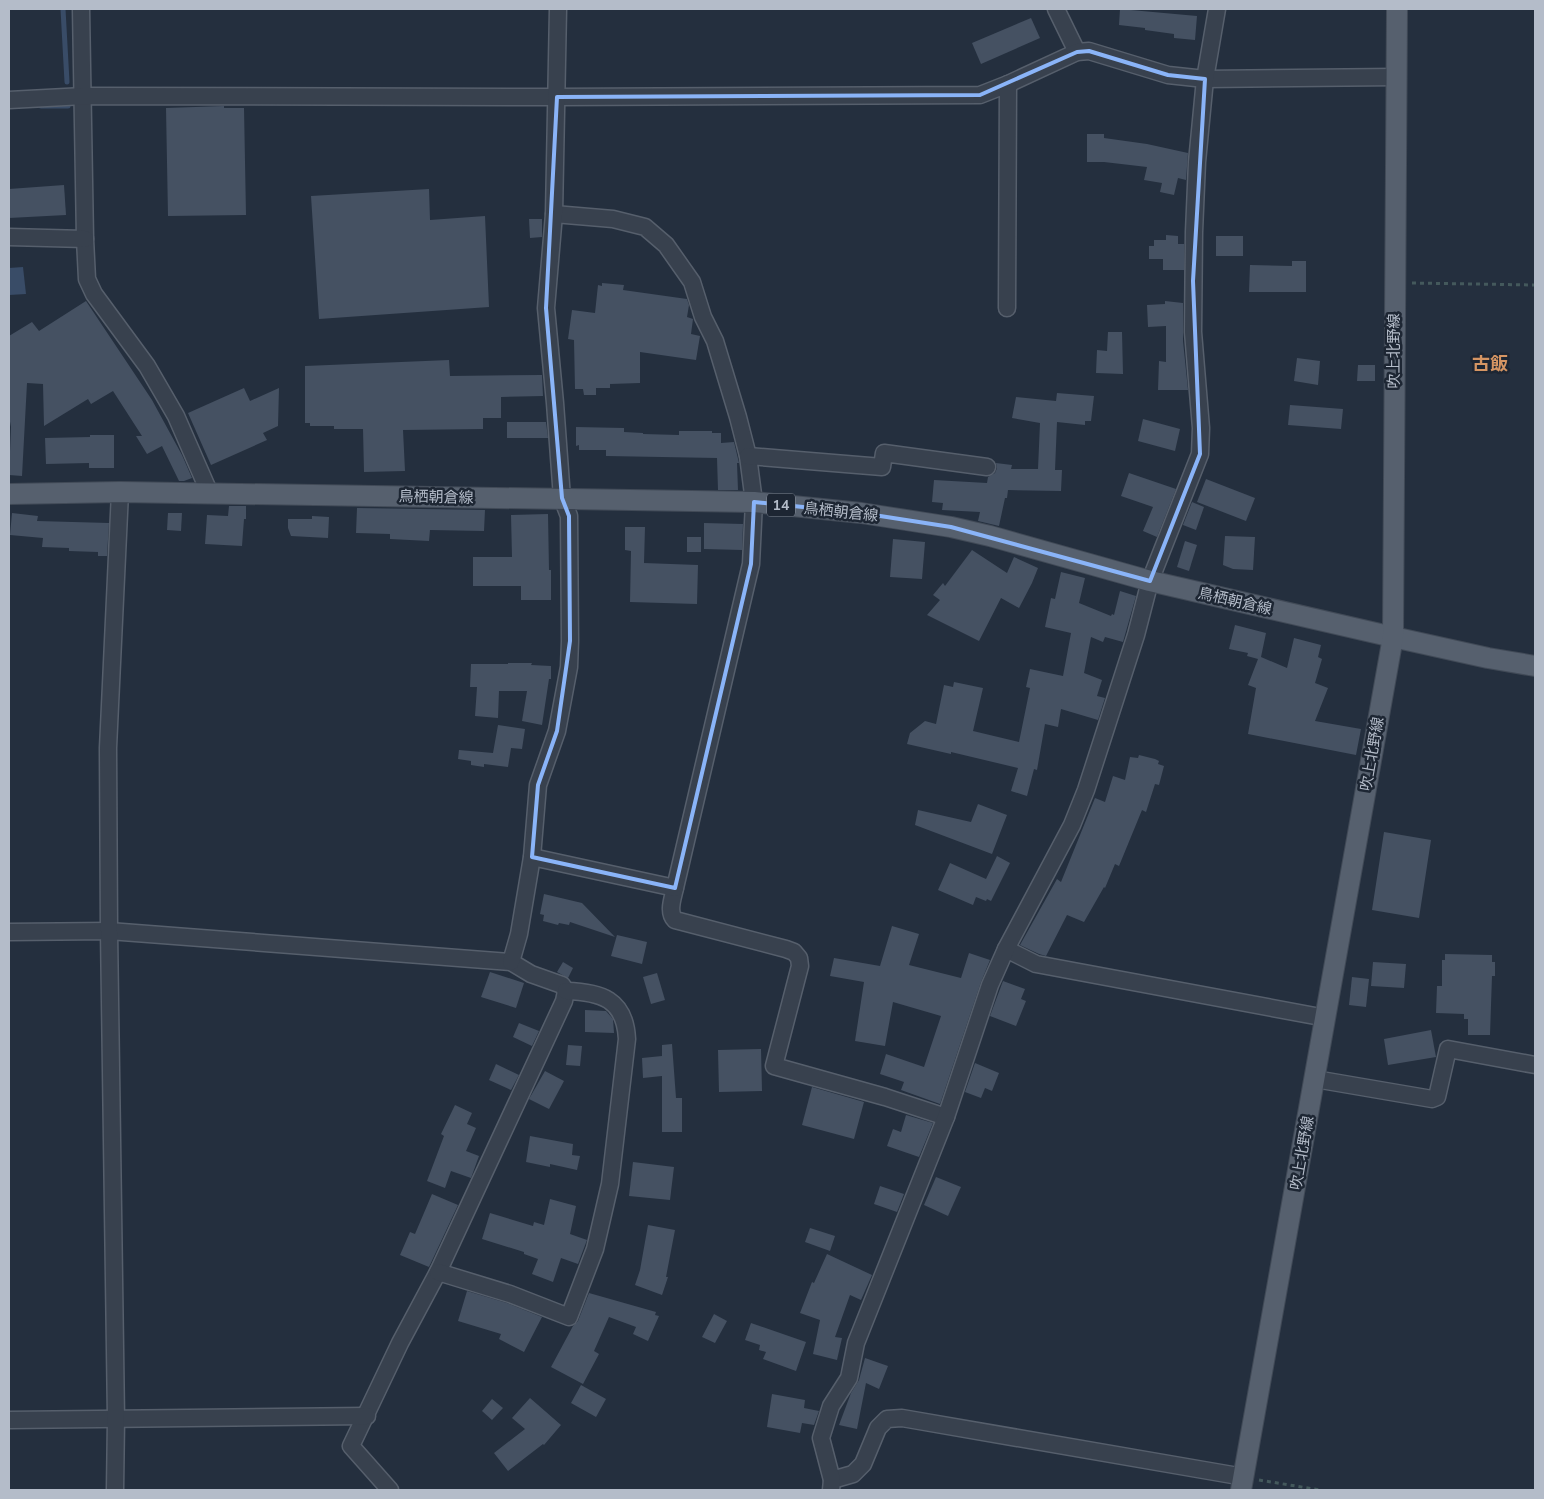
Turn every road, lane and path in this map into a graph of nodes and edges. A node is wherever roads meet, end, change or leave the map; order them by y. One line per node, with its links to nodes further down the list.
1 (81, 9): 10 (street)
2 (558, 9): 11 (street)
3 (1056, 9): 6 (street)
4 (1217, 9): 8 (street)
5 (1398, 9): 7 (main road, 吹上北野線)
6 (1077, 52): 8 (street); 9 (street)
7 (1397, 77): 8 (street); 16 (main road, 吹上北野線)
8 (1205, 79): 26 (street)
9 (1008, 84): 11 (street); 18 (street)
10 (84, 96): 11 (street); 12 (street); 15 (street)
11 (557, 97): 13 (street)
12 (9, 100)
13 (554, 214): 19 (street); 24 (street)
14 (9, 237): 15 (street)
15 (85, 239): 23 (street)
16 (1394, 283): 17 (path); 27 (main road, 吹上北野線)
17 (1535, 285)
18 (1007, 308)
19 (748, 456): 20 (street); 25 (street)
20 (987, 467)
21 (120, 492): 22 (main road, 鳥栖朝倉線 / 14); 23 (main road, 鳥栖朝倉線 / 14); 31 (street)
22 (9, 494)
23 (210, 494): 24 (main road, 鳥栖朝倉線 / 14)
24 (562, 498): 25 (main road, 鳥栖朝倉線 / 14); 29 (street)
25 (754, 502): 26 (main road, 鳥栖朝倉線 / 14); 30 (street)
26 (1150, 581): 27 (main road, 鳥栖朝倉線 / 14); 33 (street)
27 (1392, 637): 28 (main road, 鳥栖朝倉線 / 14); 36 (main road, 吹上北野線)
28 (1535, 666)
29 (532, 857): 30 (street); 34 (street)
30 (675, 888): 39 (street)
31 (109, 931): 32 (street); 34 (street); 42 (street)
32 (9, 932)
33 (1006, 949): 36 (street); 39 (street)
34 (511, 962): 35 (street)
35 (566, 991): 40 (street); 40 (street)
36 (1326, 1018): 38 (main road, 吹上北野線)
37 (1535, 1065): 38 (street)
38 (1315, 1079): 44 (main road, 吹上北野線)
39 (946, 1117): 45 (street)
40 (438, 1272): 41 (street)
41 (367, 1416): 42 (street); 47 (street)
42 (116, 1419): 43 (street); 46 (street)
43 (9, 1420)
44 (1242, 1484): 45 (street); 48 (path)
45 (832, 1485)
46 (115, 1490)
47 (390, 1490)
48 (1320, 1490)

